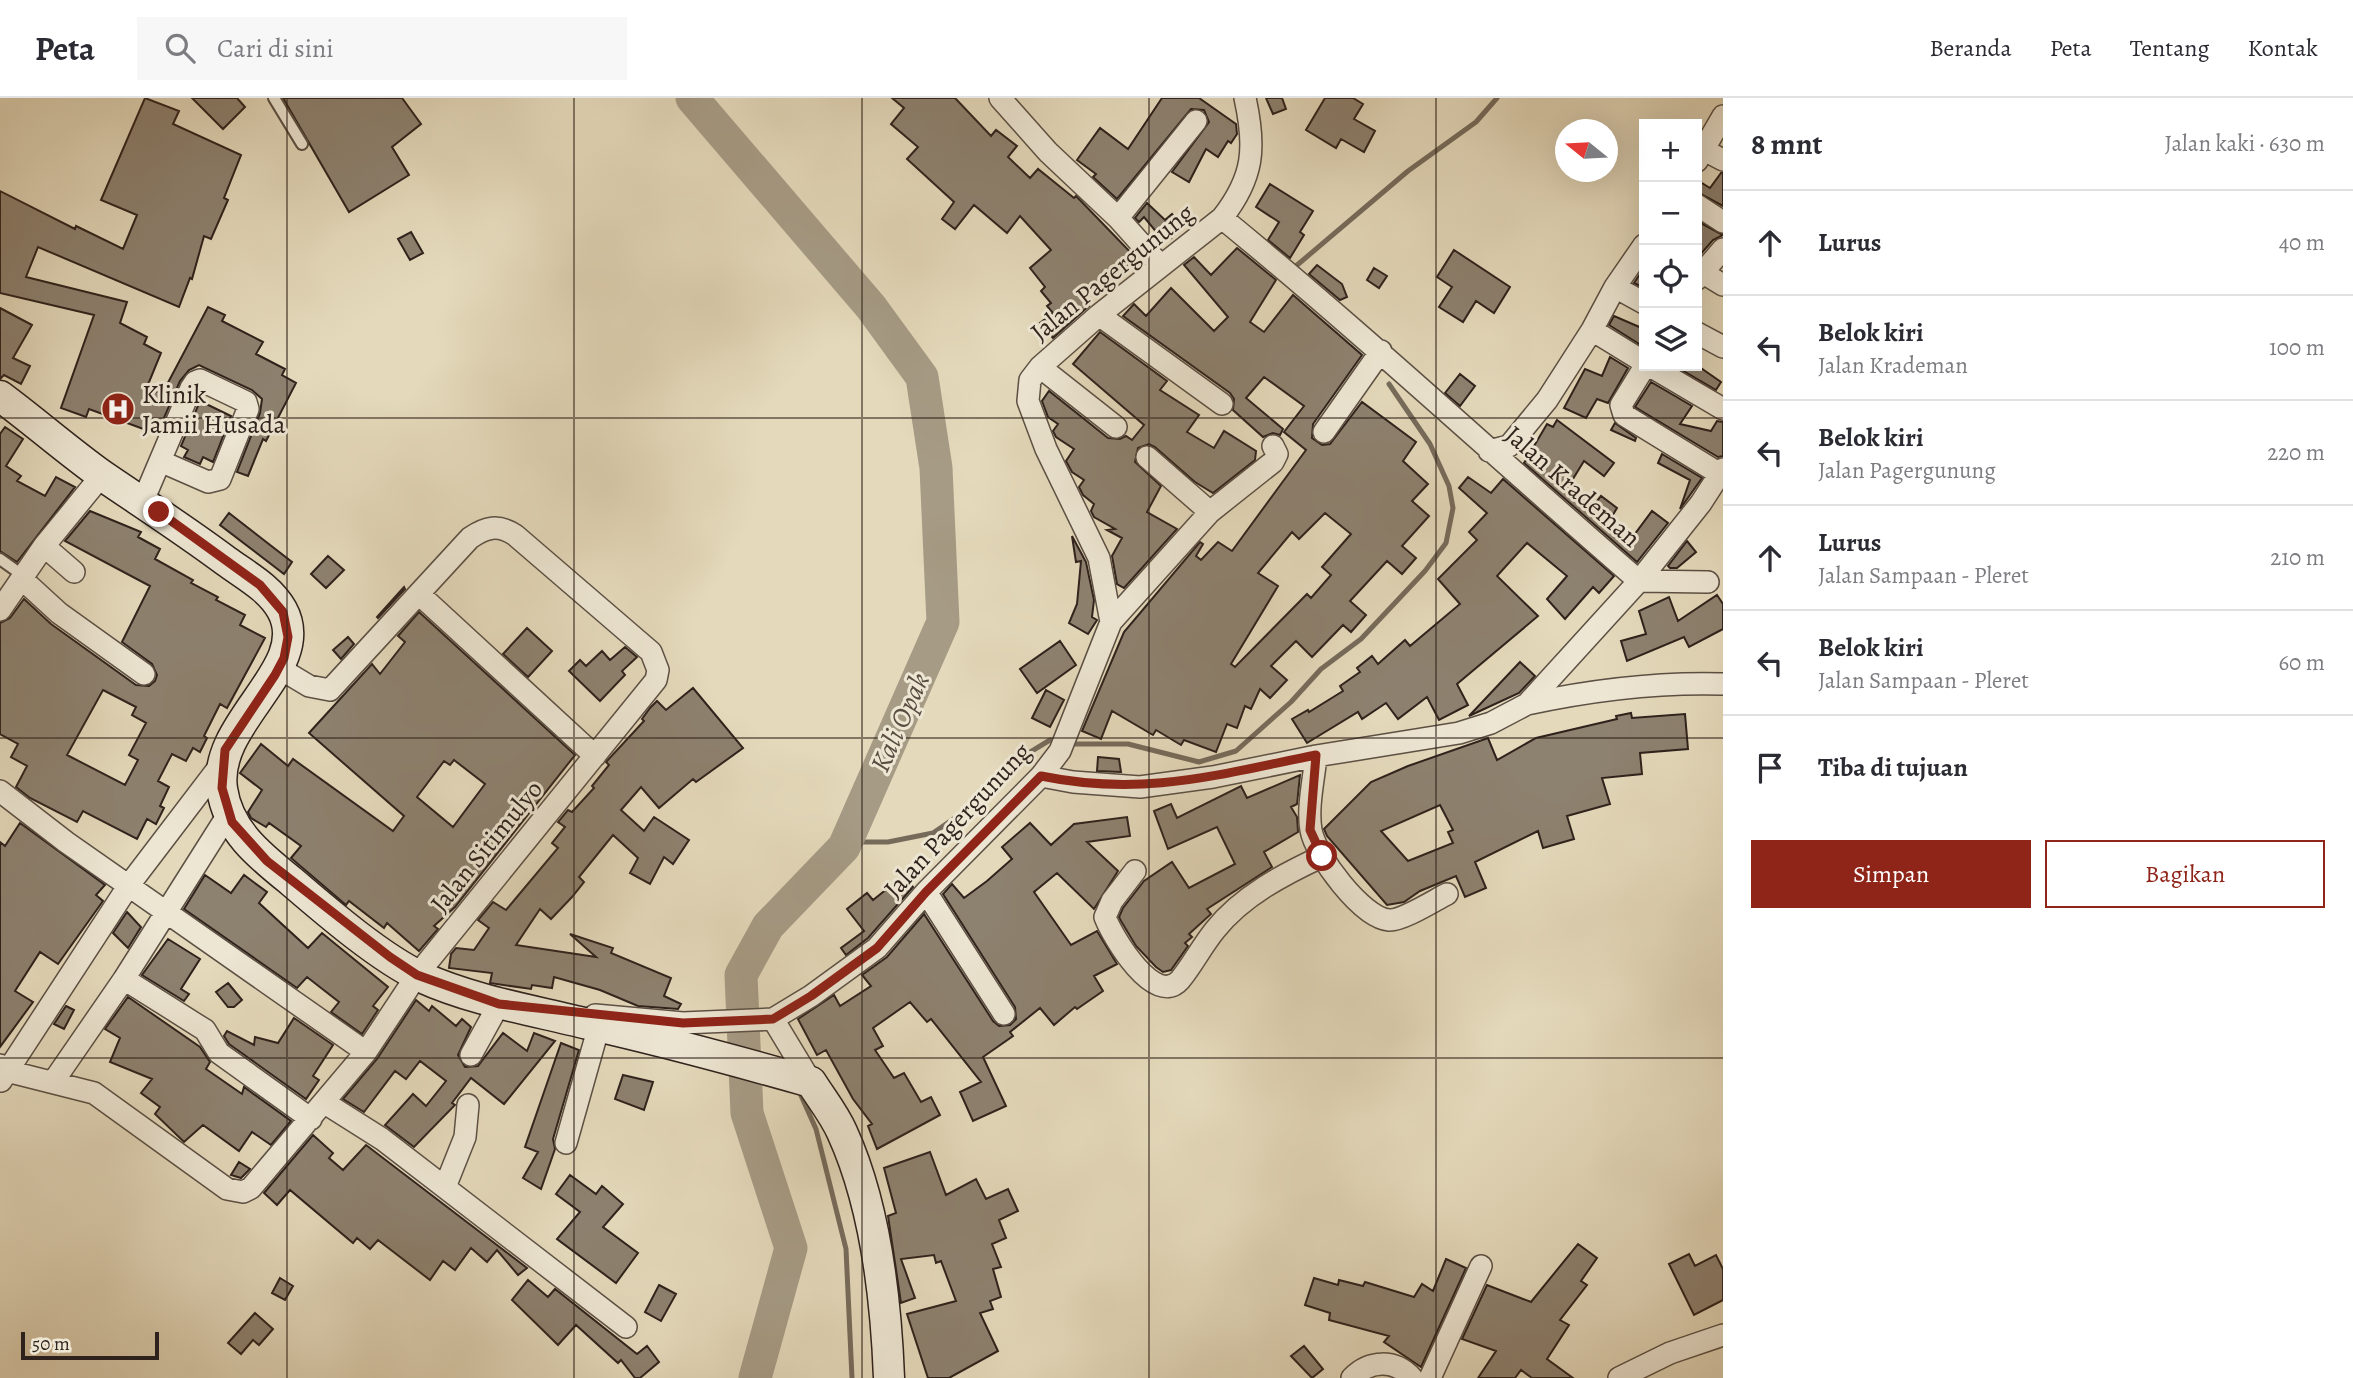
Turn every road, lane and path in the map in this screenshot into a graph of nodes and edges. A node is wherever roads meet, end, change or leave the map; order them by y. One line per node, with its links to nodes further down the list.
1 (274, 98): 6 (lane)
2 (1000, 98): 11 (street)
3 (1245, 98): 12 (street, Jalan Pagergunung)
4 (1723, 116): 7 (street)
5 (1196, 121): 11 (street)
6 (302, 144)
7 (1702, 153)
8 (1702, 156): 9 (street)
9 (1723, 160)
10 (1702, 208): 13 (street)
11 (1118, 218): 16 (street)
12 (1222, 218): 16 (street, Jalan Pagergunung); 26 (street, Jalan Krademan)
13 (1723, 222)
14 (1723, 248): 17 (street)
15 (1639, 252): 20 (street)
16 (1160, 265): 22 (street, Jalan Pagergunung)
17 (1702, 269)
18 (1702, 275): 19 (street)
19 (1723, 285)
20 (1615, 287): 21 (street); 23 (street)
21 (1639, 300)
22 (1099, 315): 28 (street, Jalan Pagergunung); 32 (street)
23 (1592, 330): 27 (street); 37 (street)
24 (1702, 336): 25 (street)
25 (1723, 347)
26 (1381, 351): 35 (street); 37 (street, Jalan Krademan)
27 (1639, 360)
28 (1040, 367): 34 (street); 52 (street, Jalan Pagergunung)
29 (1643, 371): 40 (street)
30 (1657, 371): 33 (street)
31 (0, 396): 41 (main road)
32 (1222, 404)
33 (1723, 409)
34 (1116, 427)
35 (1324, 432)
36 (1273, 446): 43 (street)
37 (1489, 451): 48 (street, Jalan Krademan)
38 (1147, 457): 43 (street)
39 (160, 461): 39 (street); 42 (street)
40 (1721, 471): 48 (street)
41 (102, 475): 42 (main road); 44 (street)
42 (143, 501): 53 (main road)
43 (1210, 512): 52 (street)
44 (44, 546): 46 (street); 47 (street)
45 (0, 559): 47 (lane)
46 (74, 572)
47 (24, 579): 51 (street); 54 (street)
48 (1639, 582): 49 (street); 56 (street, Jalan Krademan)
49 (1708, 582)
50 (419, 594): 53 (street); 58 (street); 58 (street, Jalan Sitimulyo)
51 (0, 610)
52 (1111, 622): 60 (street, Jalan Pagergunung)
53 (279, 668): 59 (main road)
54 (144, 674)
55 (1723, 684): 56 (street)
56 (1527, 704): 57 (street, Jalan Krademan)
57 (1316, 755): 60 (street, Jalan Krademan); 63 (street)
58 (595, 756): 69 (street, Jalan Sitimulyo)
59 (222, 763): 62 (main road); 65 (street)
60 (1041, 776): 66 (street, Jalan Pagergunung)
61 (0, 792): 65 (street)
62 (229, 813): 68 (street); 69 (main road)
63 (1322, 856): 64 (street); 67 (street)
64 (1135, 871)
65 (130, 885): 68 (street); 78 (street)
66 (926, 892): 72 (street); 73 (street, Jalan Pagergunung)
67 (1447, 894)
68 (166, 910): 70 (street); 76 (street)
69 (417, 975): 71 (main road); 76 (street, Jalan Sitimulyo)
70 (124, 979): 78 (street); 81 (street)
71 (513, 1006): 74 (main road); 75 (street, Jalan Pagergunung); 77 (street)
72 (1004, 1014)
73 (765, 1019): 75 (street, Jalan Pagergunung); 79 (street)
74 (599, 1026): 75 (main road); 82 (street)
75 (684, 1035): 79 (main road)
76 (366, 1052): 81 (street, Jalan Sitimulyo)
77 (471, 1055)
78 (19, 1076): 81 (street, Jalan Sitimulyo)
79 (798, 1078): 87 (main road)
80 (468, 1105): 83 (street)
81 (318, 1111): 83 (street)
82 (566, 1143)
83 (444, 1187): 85 (street)
84 (1481, 1266): 90 (street)
85 (625, 1327)
86 (1723, 1335): 91 (street)
87 (889, 1378)
88 (1352, 1378): 89 (street)
89 (1412, 1378)
90 (1430, 1378)
91 (1619, 1378)

